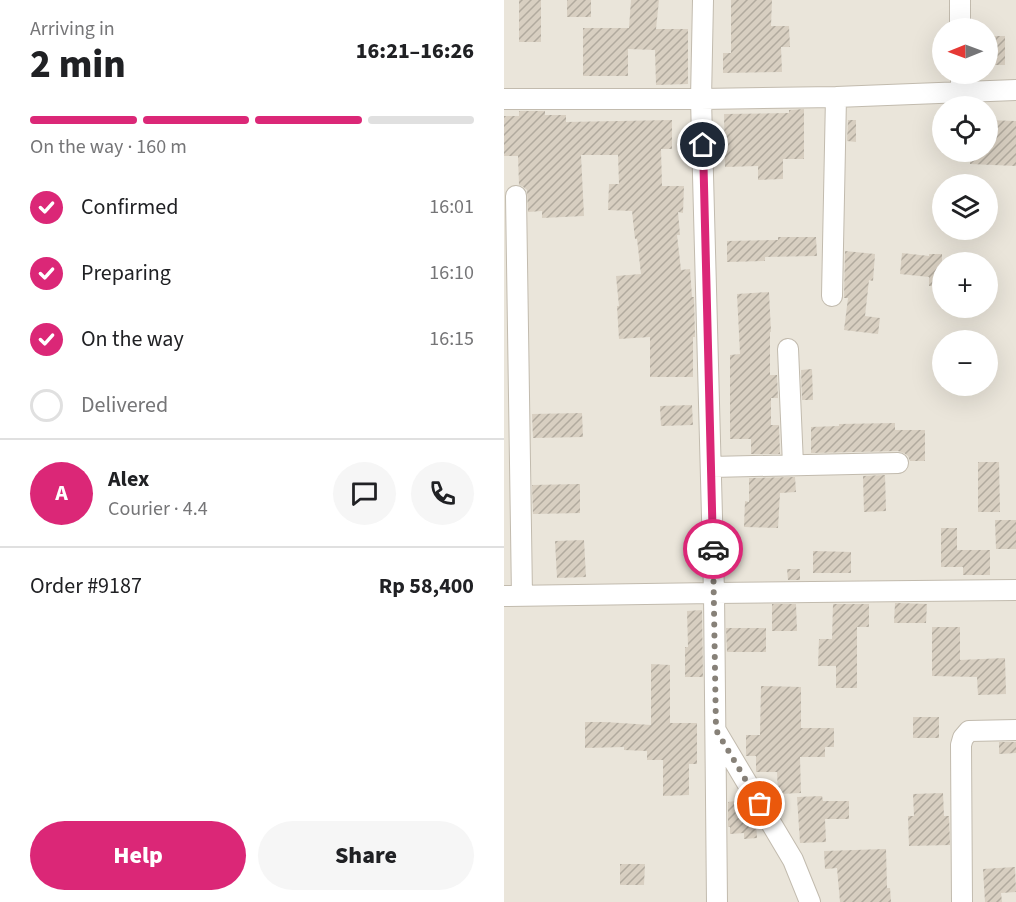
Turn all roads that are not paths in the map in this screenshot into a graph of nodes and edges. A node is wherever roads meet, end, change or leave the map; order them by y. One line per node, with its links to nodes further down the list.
1 (703, 0): 9 (street)
2 (960, 0): 3 (street)
3 (960, 18)
4 (952, 84): 7 (street)
5 (969, 84): 6 (street)
6 (1016, 90)
7 (836, 97): 9 (street); 11 (street)
8 (504, 99): 9 (street)
9 (701, 99): 15 (street)
10 (516, 196): 18 (street)
11 (832, 296)
12 (788, 349): 14 (street)
13 (898, 463): 14 (street)
14 (793, 465): 15 (street)
15 (711, 467): 17 (street)
16 (1016, 590): 17 (street)
17 (714, 593): 18 (street); 19 (street)
18 (513, 596)
19 (716, 730): 21 (street); 22 (street)
20 (1016, 730): 23 (street)
21 (717, 902)
22 (810, 902)
23 (962, 902)

